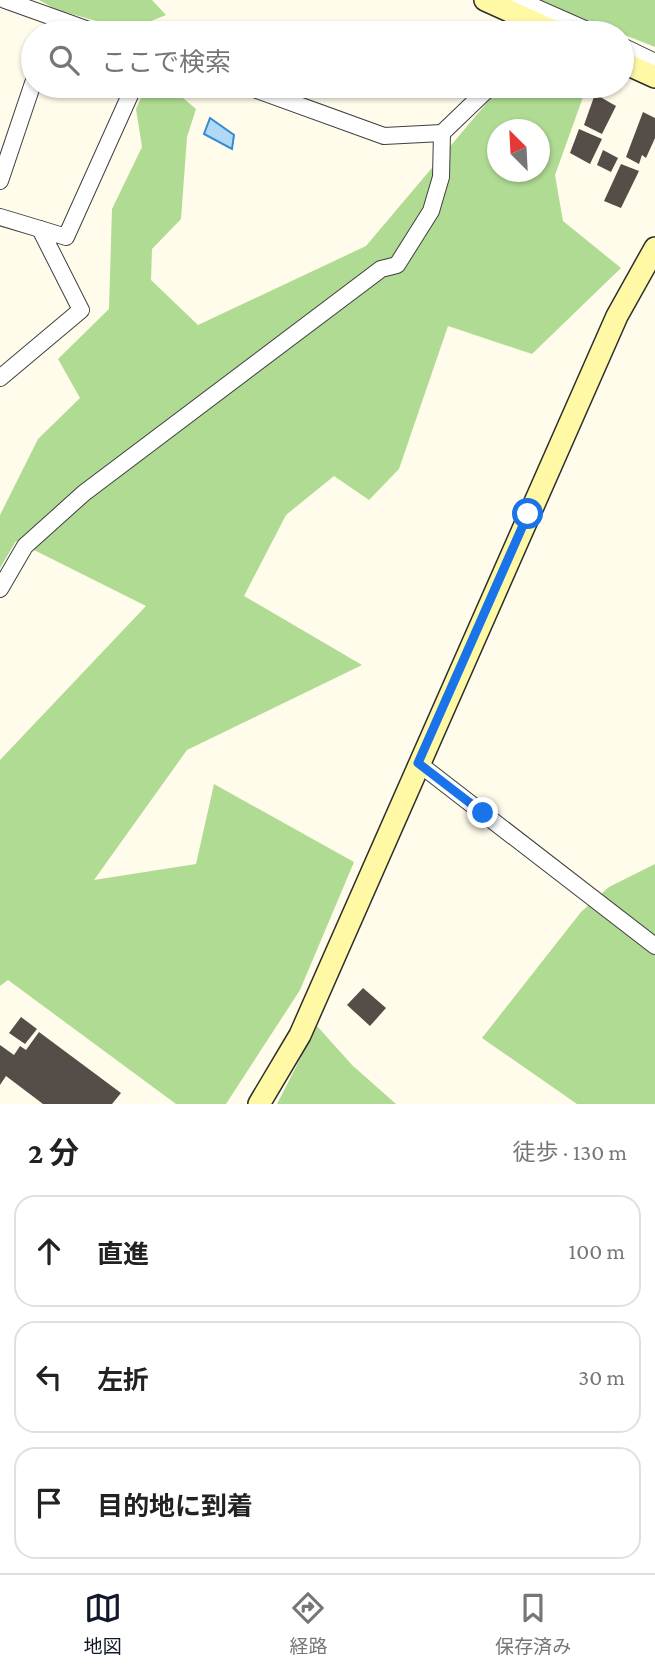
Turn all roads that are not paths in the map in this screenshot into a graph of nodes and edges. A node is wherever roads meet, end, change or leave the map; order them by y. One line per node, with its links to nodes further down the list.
1 (5, 0): 4 (street)
2 (485, 0): 3 (street)
3 (518, 17): 5 (street)
4 (43, 21)
5 (537, 21)
6 (634, 52): 7 (street)
7 (655, 62)
8 (634, 67): 9 (street)
9 (655, 77)
10 (28, 98): 15 (street)
11 (129, 98): 17 (street)
12 (279, 98): 14 (street)
13 (478, 98): 14 (street)
14 (442, 133): 20 (street)
15 (0, 181)
16 (0, 217): 17 (street)
17 (40, 229): 19 (street)
18 (655, 248): 21 (street)
19 (0, 378)
20 (0, 589)
21 (418, 763): 22 (street); 23 (street)
22 (655, 946)
23 (259, 1104)

